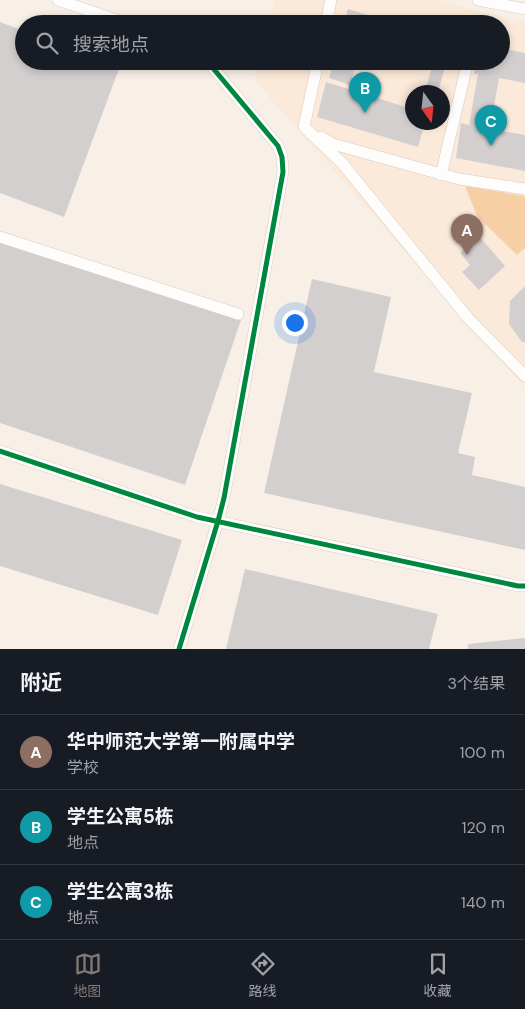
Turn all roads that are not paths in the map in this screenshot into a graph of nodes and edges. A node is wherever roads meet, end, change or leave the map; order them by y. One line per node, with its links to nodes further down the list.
1 (58, 0): 5 (street)
2 (331, 0): 6 (street)
3 (480, 0): 4 (street)
4 (525, 9)
5 (102, 15)
6 (328, 15)
7 (215, 70): 17 (street)
8 (316, 70): 10 (street)
9 (466, 70): 11 (street)
10 (304, 127): 11 (street); 15 (street)
11 (441, 175): 12 (street)
12 (525, 189)
13 (0, 237): 14 (street)
14 (238, 314)
15 (525, 376)
16 (0, 452): 17 (street)
17 (218, 521): 18 (street); 19 (street)
18 (525, 586)
19 (180, 649)

